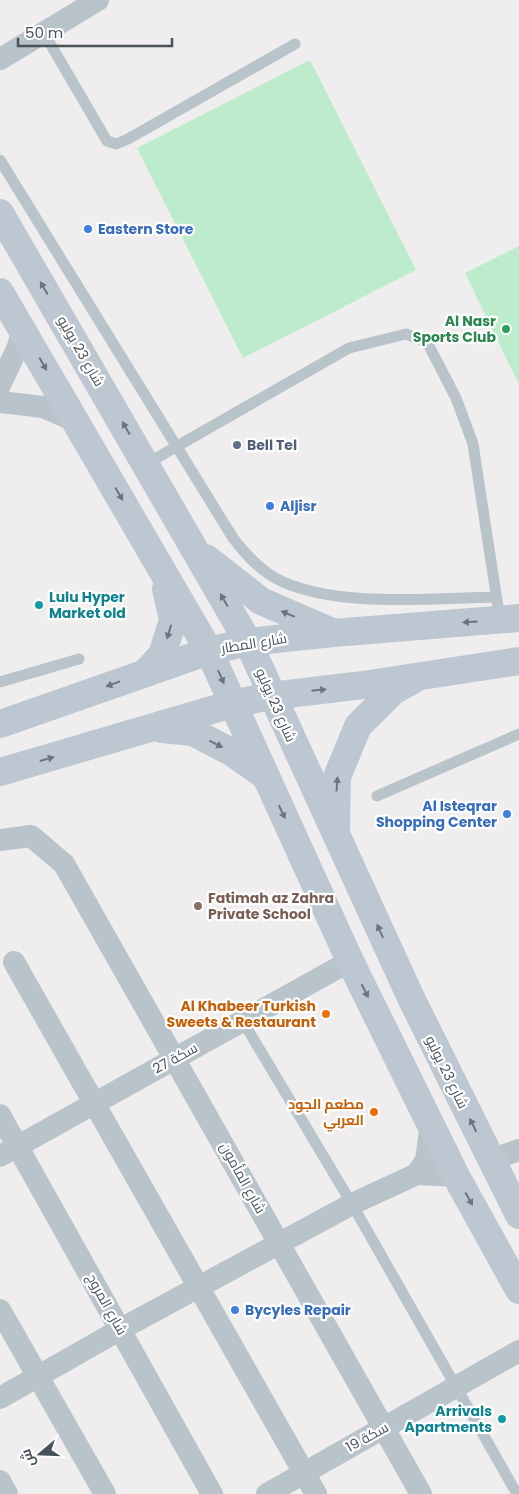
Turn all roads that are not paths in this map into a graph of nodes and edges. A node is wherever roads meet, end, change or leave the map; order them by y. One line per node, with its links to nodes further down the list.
1 (98, 0): 2 (street)
2 (44, 32): 3 (lane); 4 (street)
3 (295, 44)
4 (1, 57)
5 (0, 160): 12 (lane)
6 (0, 213): 13 (main road, شارع 23 يوليو, one-way to 6)
7 (0, 292): 8 (main road)
8 (23, 330): 9 (street); 11 (main road, one-way to 11)
9 (0, 385)
10 (0, 402): 11 (street)
11 (77, 422): 15 (main road, one-way to 15)
12 (176, 447): 13 (lane); 16 (lane); 16 (lane)
13 (146, 464): 14 (main road, شارع 23 يوليو)
14 (196, 550): 17 (main road, one-way to 14); 18 (main road, شارع 23 يوليو, one-way to 14)
15 (162, 568): 19 (main road); 22 (main road, one-way to 22)
16 (505, 612): 17 (main road, شارع المطار, one-way to 17)
17 (333, 632): 18 (main road, شارع المطار)
18 (248, 642): 19 (main road, شارع المطار); 25 (main road, شارع 23 يوليو)
19 (209, 651): 22 (main road, شارع المطار); 26 (main road, one-way to 26)
20 (80, 658): 24 (lane)
21 (519, 661): 23 (main road)
22 (146, 672): 27 (main road, شارع المطار, one-way to 27)
23 (419, 677): 25 (main road, one-way to 23); 33 (main road, one-way to 23)
24 (0, 682)
25 (271, 696): 26 (main road); 33 (main road, شارع 23 يوليو)
26 (232, 704): 28 (main road); 31 (main road)
27 (0, 724)
28 (153, 728): 30 (main road, one-way to 28); 31 (main road, one-way to 31)
29 (519, 734): 32 (lane)
30 (0, 772)
31 (265, 775): 35 (main road, one-way to 35)
32 (377, 796)
33 (336, 833): 44 (main road, شارع 23 يوليو, one-way to 33)
34 (0, 840): 38 (street, شارع المأمون)
35 (350, 961): 37 (street, سكة 27); 41 (main road, one-way to 41)
36 (14, 962): 39 (street)
37 (242, 1020): 38 (street, سكة 27); 47 (lane)
38 (175, 1058): 39 (street, سكة 27); 49 (street, شارع المأمون)
39 (95, 1103): 43 (street, سكة 27); 50 (street)
40 (0, 1115): 43 (street, شارع المروج)
41 (431, 1123): 45 (street); 46 (main road)
42 (519, 1150): 44 (street)
43 (9, 1151): 53 (street, شارع المروج)
44 (490, 1160): 48 (main road, شارع 23 يوليو)
45 (416, 1174): 46 (street); 47 (street)
46 (456, 1176): 51 (main road, one-way to 51)
47 (352, 1204): 49 (street); 56 (lane)
48 (519, 1215)
49 (279, 1242): 50 (street); 58 (street, شارع المأمون)
50 (200, 1286): 53 (street); 59 (street)
51 (519, 1290)
52 (0, 1310): 55 (street)
53 (121, 1329): 55 (street); 63 (street, شارع المروج)
54 (519, 1351): 56 (street, سكة 19)
55 (38, 1376): 57 (street); 62 (street)
56 (455, 1388): 58 (street, سكة 19); 67 (lane)
57 (0, 1398)
58 (383, 1428): 59 (street, سكة 19); 66 (street, شارع المأمون)
59 (304, 1473): 64 (street, سكة 19); 65 (street)
60 (0, 1481): 61 (street)
61 (8, 1494)
62 (105, 1494)
63 (212, 1494)
64 (267, 1494)
65 (316, 1494)
66 (421, 1494)
67 (517, 1494)

